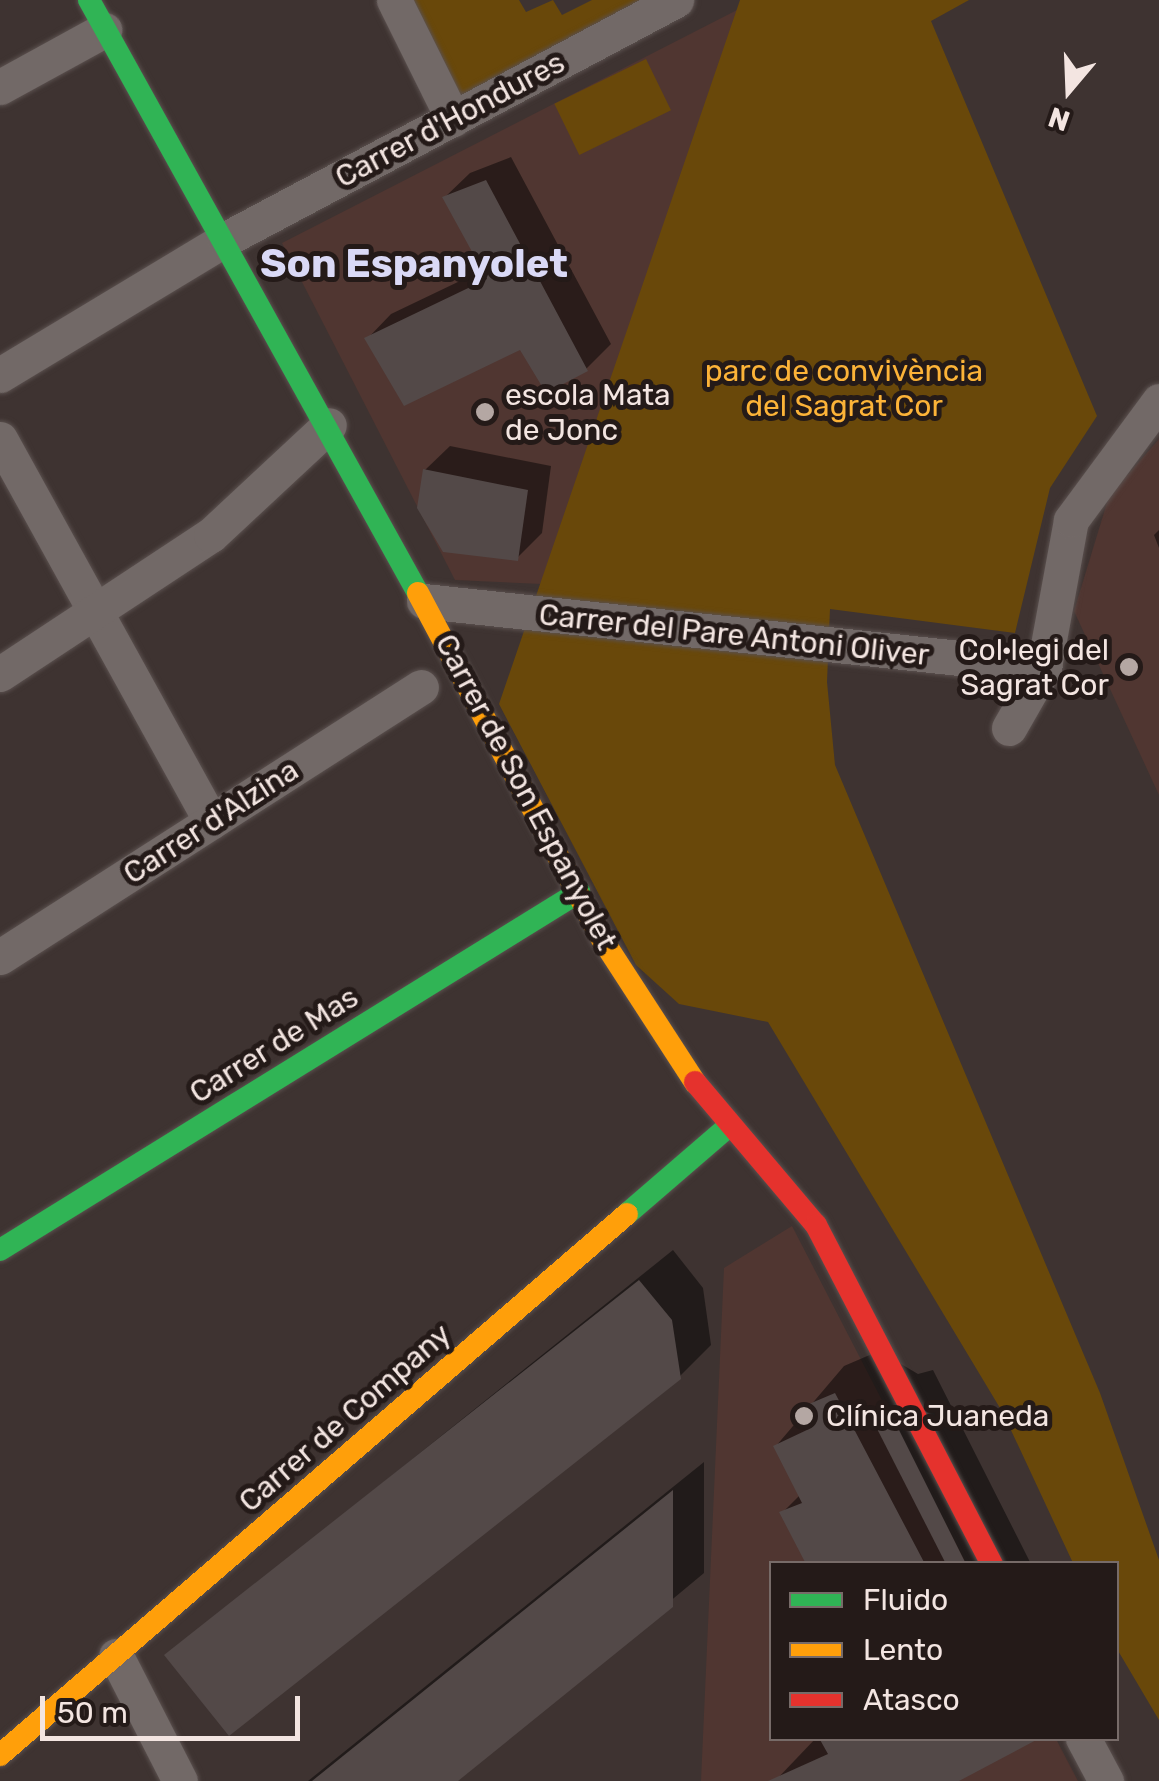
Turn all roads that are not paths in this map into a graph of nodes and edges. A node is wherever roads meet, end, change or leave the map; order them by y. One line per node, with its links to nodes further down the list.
1 (394, 0): 5 (street)
2 (676, 0): 5 (street, Carrer d'Hondures)
3 (97, 15): 4 (street); 6 (street, Carrer de Son Espanyolet)
4 (0, 87)
5 (452, 119): 6 (street, Carrer d'Hondures)
6 (224, 240): 7 (street, Carrer d'Hondures); 9 (street, Carrer de Son Espanyolet)
7 (0, 375)
8 (1159, 401): 13 (street)
9 (329, 424): 11 (street, Carrer de Son Espanyolet); 12 (street)
10 (0, 438): 12 (street)
11 (424, 600): 13 (street, Carrer del Pare Antoni Oliver); 18 (street, Carrer de Son Espanyolet)
12 (96, 614): 14 (street); 17 (street)
13 (1044, 666): 16 (street)
14 (0, 674)
15 (421, 686): 17 (street, Carrer d'Alzina)
16 (1009, 728)
17 (210, 822): 19 (street, Carrer d'Alzina)
18 (580, 892): 20 (street, Carrer de Son Espanyolet); 21 (street, Carrer de Mas)
19 (0, 956)
20 (729, 1126): 22 (street, Carrer de Son Espanyolet); 23 (street, Carrer de Company)
21 (0, 1250)
22 (990, 1561)
23 (116, 1656): 25 (street, Carrer de Company); 26 (street)
24 (1086, 1741): 27 (street)
25 (0, 1755)
26 (180, 1781)
27 (1106, 1781)

